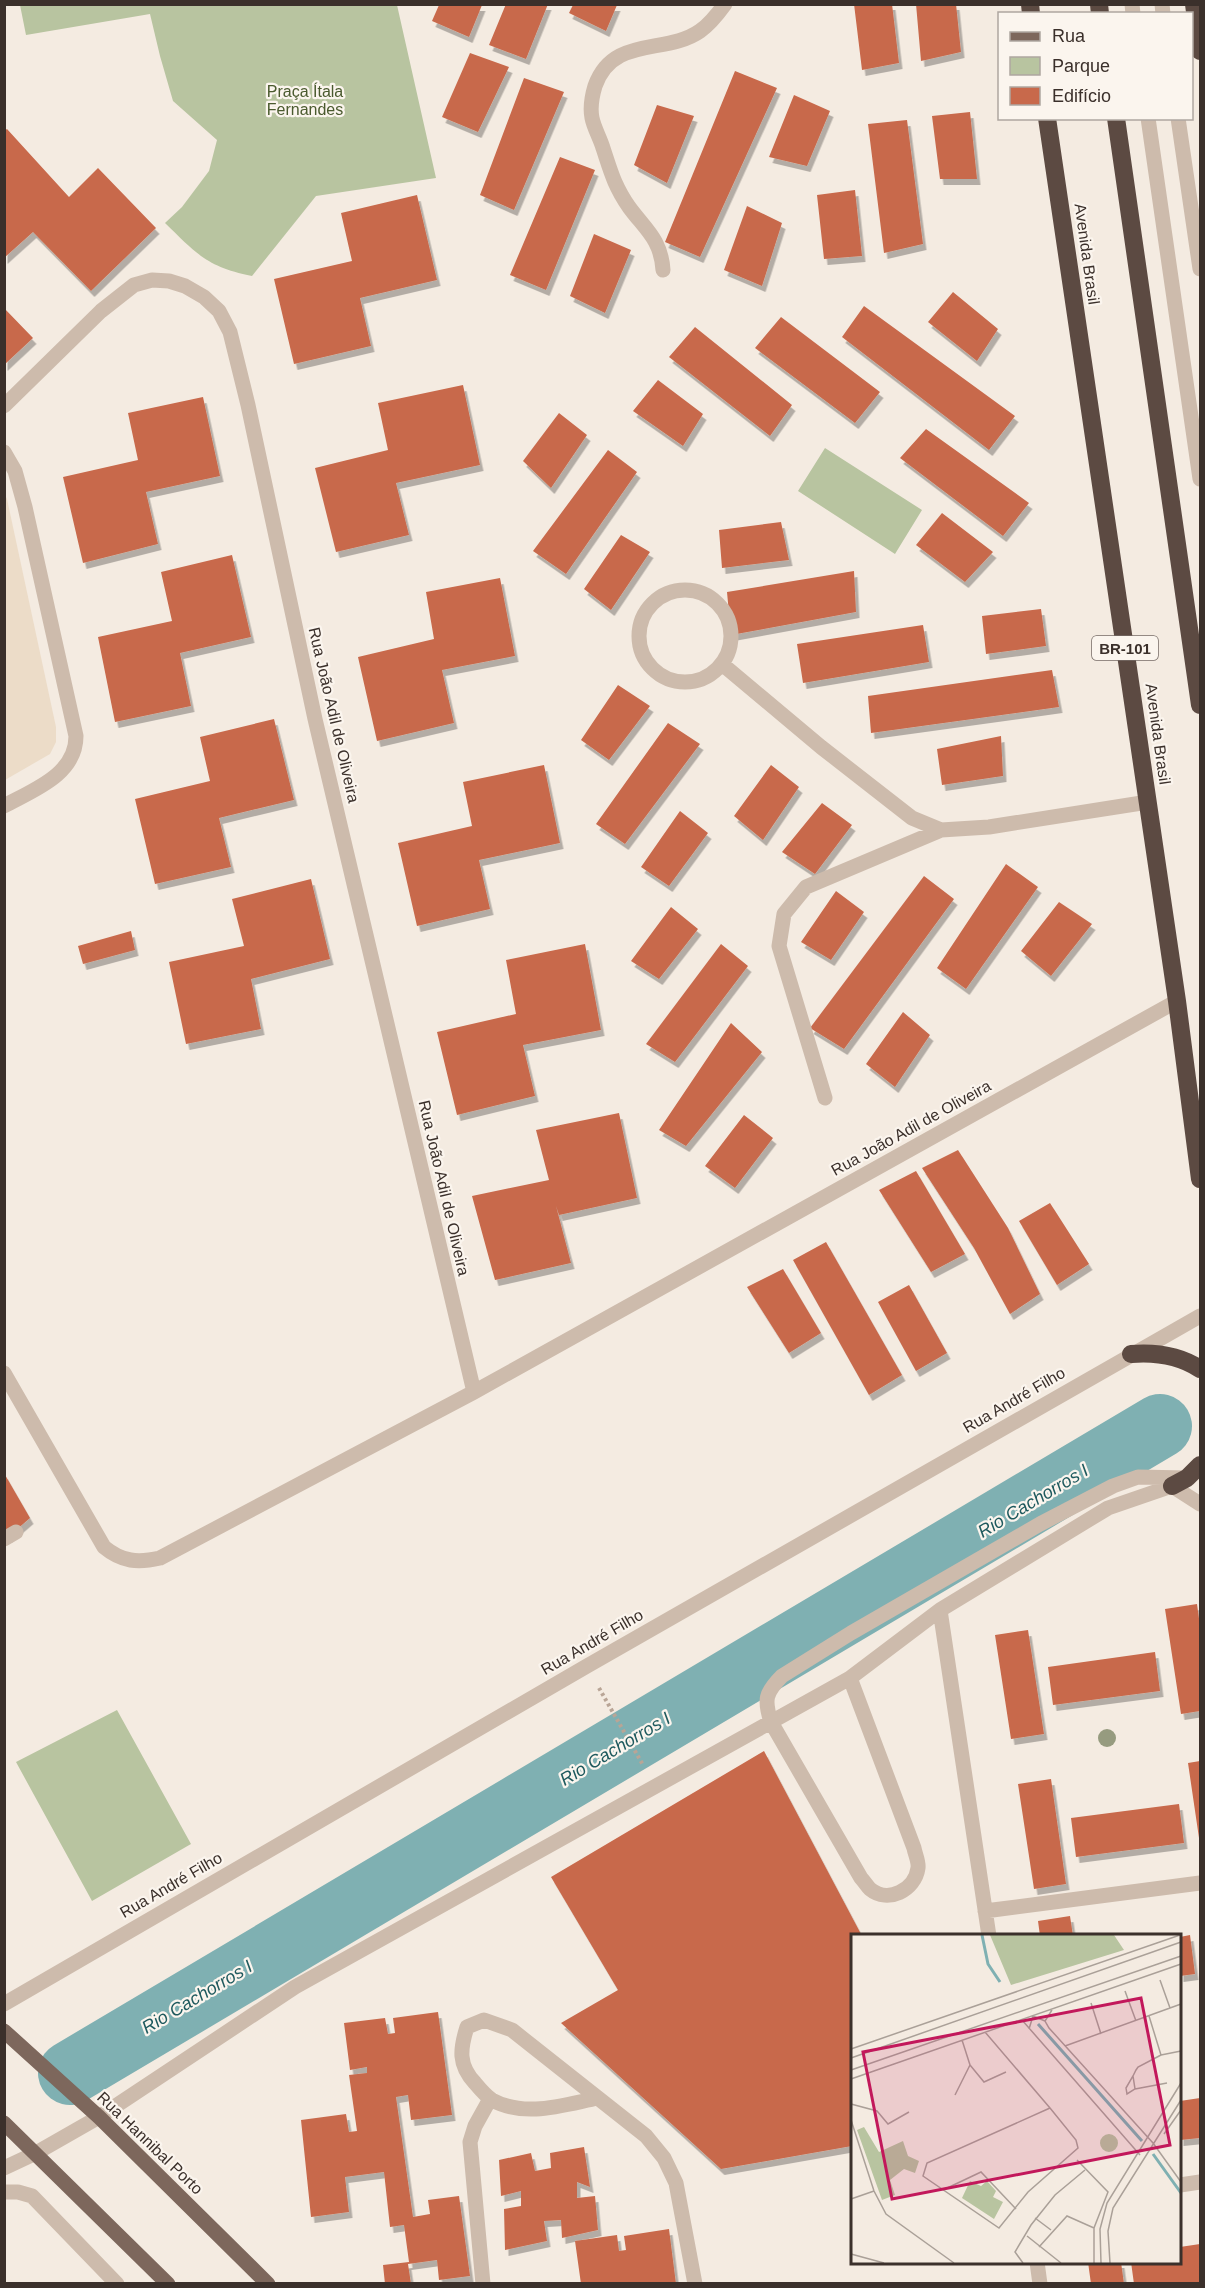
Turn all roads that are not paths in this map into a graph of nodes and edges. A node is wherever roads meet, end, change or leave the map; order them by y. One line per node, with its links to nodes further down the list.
1 (724, 4): 9 (street)
2 (1194, 4): 3 (highway)
3 (1200, 51)
4 (1047, 120): 15 (highway, Avenida Brasil / BR-101)
5 (1116, 120): 14 (highway)
6 (1148, 120): 12 (street)
7 (1179, 120): 8 (street)
8 (1200, 269)
9 (663, 270)
10 (4, 406): 25 (street, Rua João Adil de Oliveira)
11 (4, 452): 16 (street)
12 (1200, 479)
13 (722, 664): 13 (street); 17 (street)
14 (1200, 705)
15 (1148, 802): 17 (street); 18 (highway, Avenida Brasil / BR-101)
16 (4, 806)
17 (941, 830): 19 (street)
18 (1177, 1000): 20 (highway, Avenida Brasil / BR-101); 25 (street, Rua João Adil de Oliveira)
19 (825, 1098)
20 (1200, 1179)
21 (1200, 1316): 22 (street, Rua André Filho)
22 (1131, 1354): 23 (highway); 34 (street, Rua André Filho)
23 (1200, 1369)
24 (4, 1373): 25 (street, Rua João Adil de Oliveira)
25 (474, 1392)
26 (1187, 1476): 27 (street); 28 (street); 30 (street)
27 (1200, 1504)
28 (940, 1610): 29 (street); 32 (street)
29 (850, 1678): 30 (street); 30 (street)
30 (771, 1722): 38 (street)
31 (1200, 1883): 32 (street)
32 (985, 1911): 33 (street)
33 (989, 1934)
34 (4, 2004)
35 (4, 2031): 38 (main road, Rua Hannibal Porto)
36 (597, 2098): 37 (street); 37 (street); 50 (street)
37 (490, 2099): 49 (street)
38 (99, 2117): 40 (street); 48 (main road, Rua Hannibal Porto)
39 (4, 2123): 40 (main road)
40 (36, 2153): 41 (street); 47 (main road)
41 (4, 2168)
42 (1200, 2182): 43 (street)
43 (1181, 2185)
44 (4, 2192): 46 (street)
45 (1037, 2264): 51 (street)
46 (117, 2283)
47 (168, 2283)
48 (268, 2283)
49 (483, 2283)
50 (695, 2283)
51 (1040, 2283)

